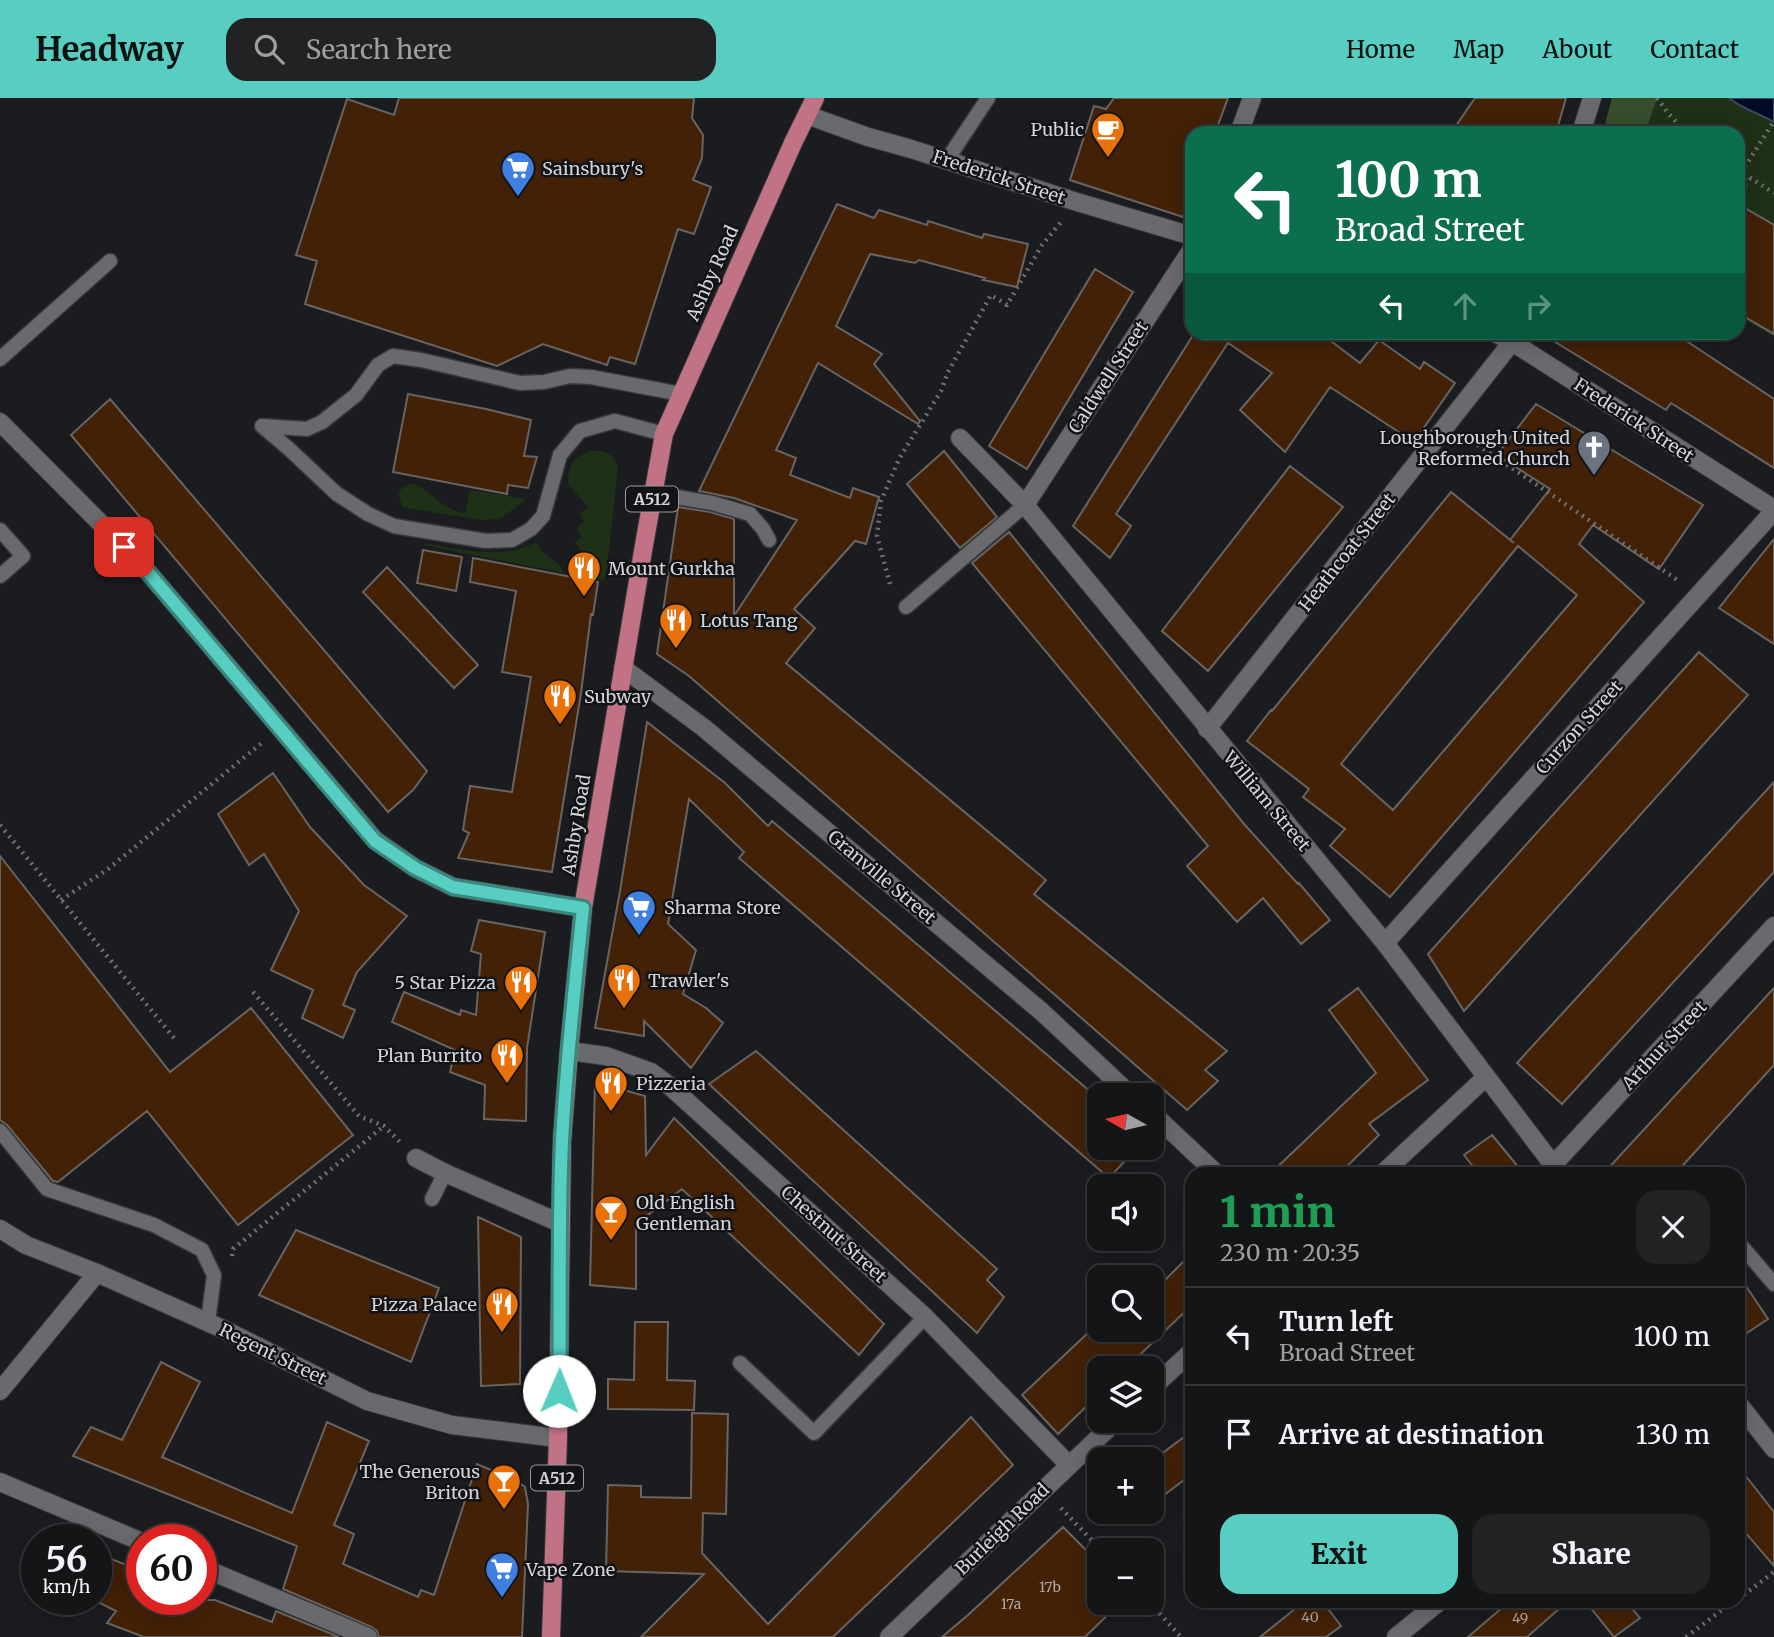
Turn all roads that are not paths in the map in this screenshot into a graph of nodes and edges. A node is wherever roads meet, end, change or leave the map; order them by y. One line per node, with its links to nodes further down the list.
1 (815, 98): 5 (main road, Ashby Road / A512)
2 (988, 98): 8 (lane)
3 (1252, 98): 6 (street)
4 (1592, 98): 7 (street)
5 (807, 115): 8 (street, Frederick Street); 15 (main road, Ashby Road / A512)
6 (1242, 126)
7 (1583, 126)
8 (947, 160): 9 (street, Frederick Street)
9 (1185, 234)
10 (1185, 260): 20 (street, Caldwell Street)
11 (110, 261): 14 (lane)
12 (1512, 340): 27 (street, Heathcoat Street)
13 (1519, 340): 21 (street, Frederick Street)
14 (0, 359)
15 (681, 394): 17 (main road, Ashby Road / A512); 17 (lane)
16 (0, 422): 28 (street)
17 (664, 434): 19 (main road, Ashby Road / A512)
18 (960, 438): 20 (street, William Street)
19 (653, 493): 23 (lane); 26 (main road, Ashby Road / A512)
20 (1025, 505): 25 (lane); 27 (street, William Street)
21 (1774, 510): 30 (street, Curzon Street)
22 (0, 530): 24 (lane)
23 (769, 540)
24 (0, 576)
25 (905, 607)
26 (623, 668): 28 (main road, Ashby Road / A512); 33 (street, Granville Street)
27 (1208, 729): 30 (street, William Street)
28 (583, 908): 31 (main road, Ashby Road / A512)
29 (1774, 926): 40 (street, Arthur Street)
30 (1385, 943): 32 (street, William Street)
31 (569, 1051): 43 (main road, Ashby Road / A512); 48 (street, Chestnut Street)
32 (1486, 1077): 38 (street); 39 (street, William Street)
33 (1118, 1083)
34 (1164, 1125): 37 (street)
35 (0, 1131): 49 (lane)
36 (416, 1158): 41 (street)
37 (1209, 1167)
38 (1390, 1167)
39 (1555, 1167)
40 (1560, 1167)
41 (445, 1173): 42 (lane); 43 (street)
42 (432, 1199)
43 (560, 1223): 56 (main road, Ashby Road / A512)
44 (0, 1229): 46 (street, Regent Street)
45 (1745, 1250): 47 (lane)
46 (97, 1273): 49 (street, Regent Street); 53 (street)
47 (1774, 1284)
48 (925, 1317): 51 (lane); 58 (street, Chestnut Street)
49 (208, 1322): 56 (street, Regent Street)
50 (1185, 1357): 52 (street)
51 (740, 1363)
52 (1164, 1377)
53 (0, 1391)
54 (1745, 1412): 57 (street)
55 (1103, 1433): 58 (street, Burleigh Road)
56 (558, 1438): 64 (main road, Ashby Road / A512)
57 (1774, 1449)
58 (1069, 1465): 65 (street, Burleigh Road)
59 (0, 1482): 60 (street)
60 (126, 1535)
61 (217, 1574): 63 (street)
62 (1431, 1608): 66 (street)
63 (368, 1637)
64 (551, 1637)
65 (889, 1637)
66 (1396, 1637)

